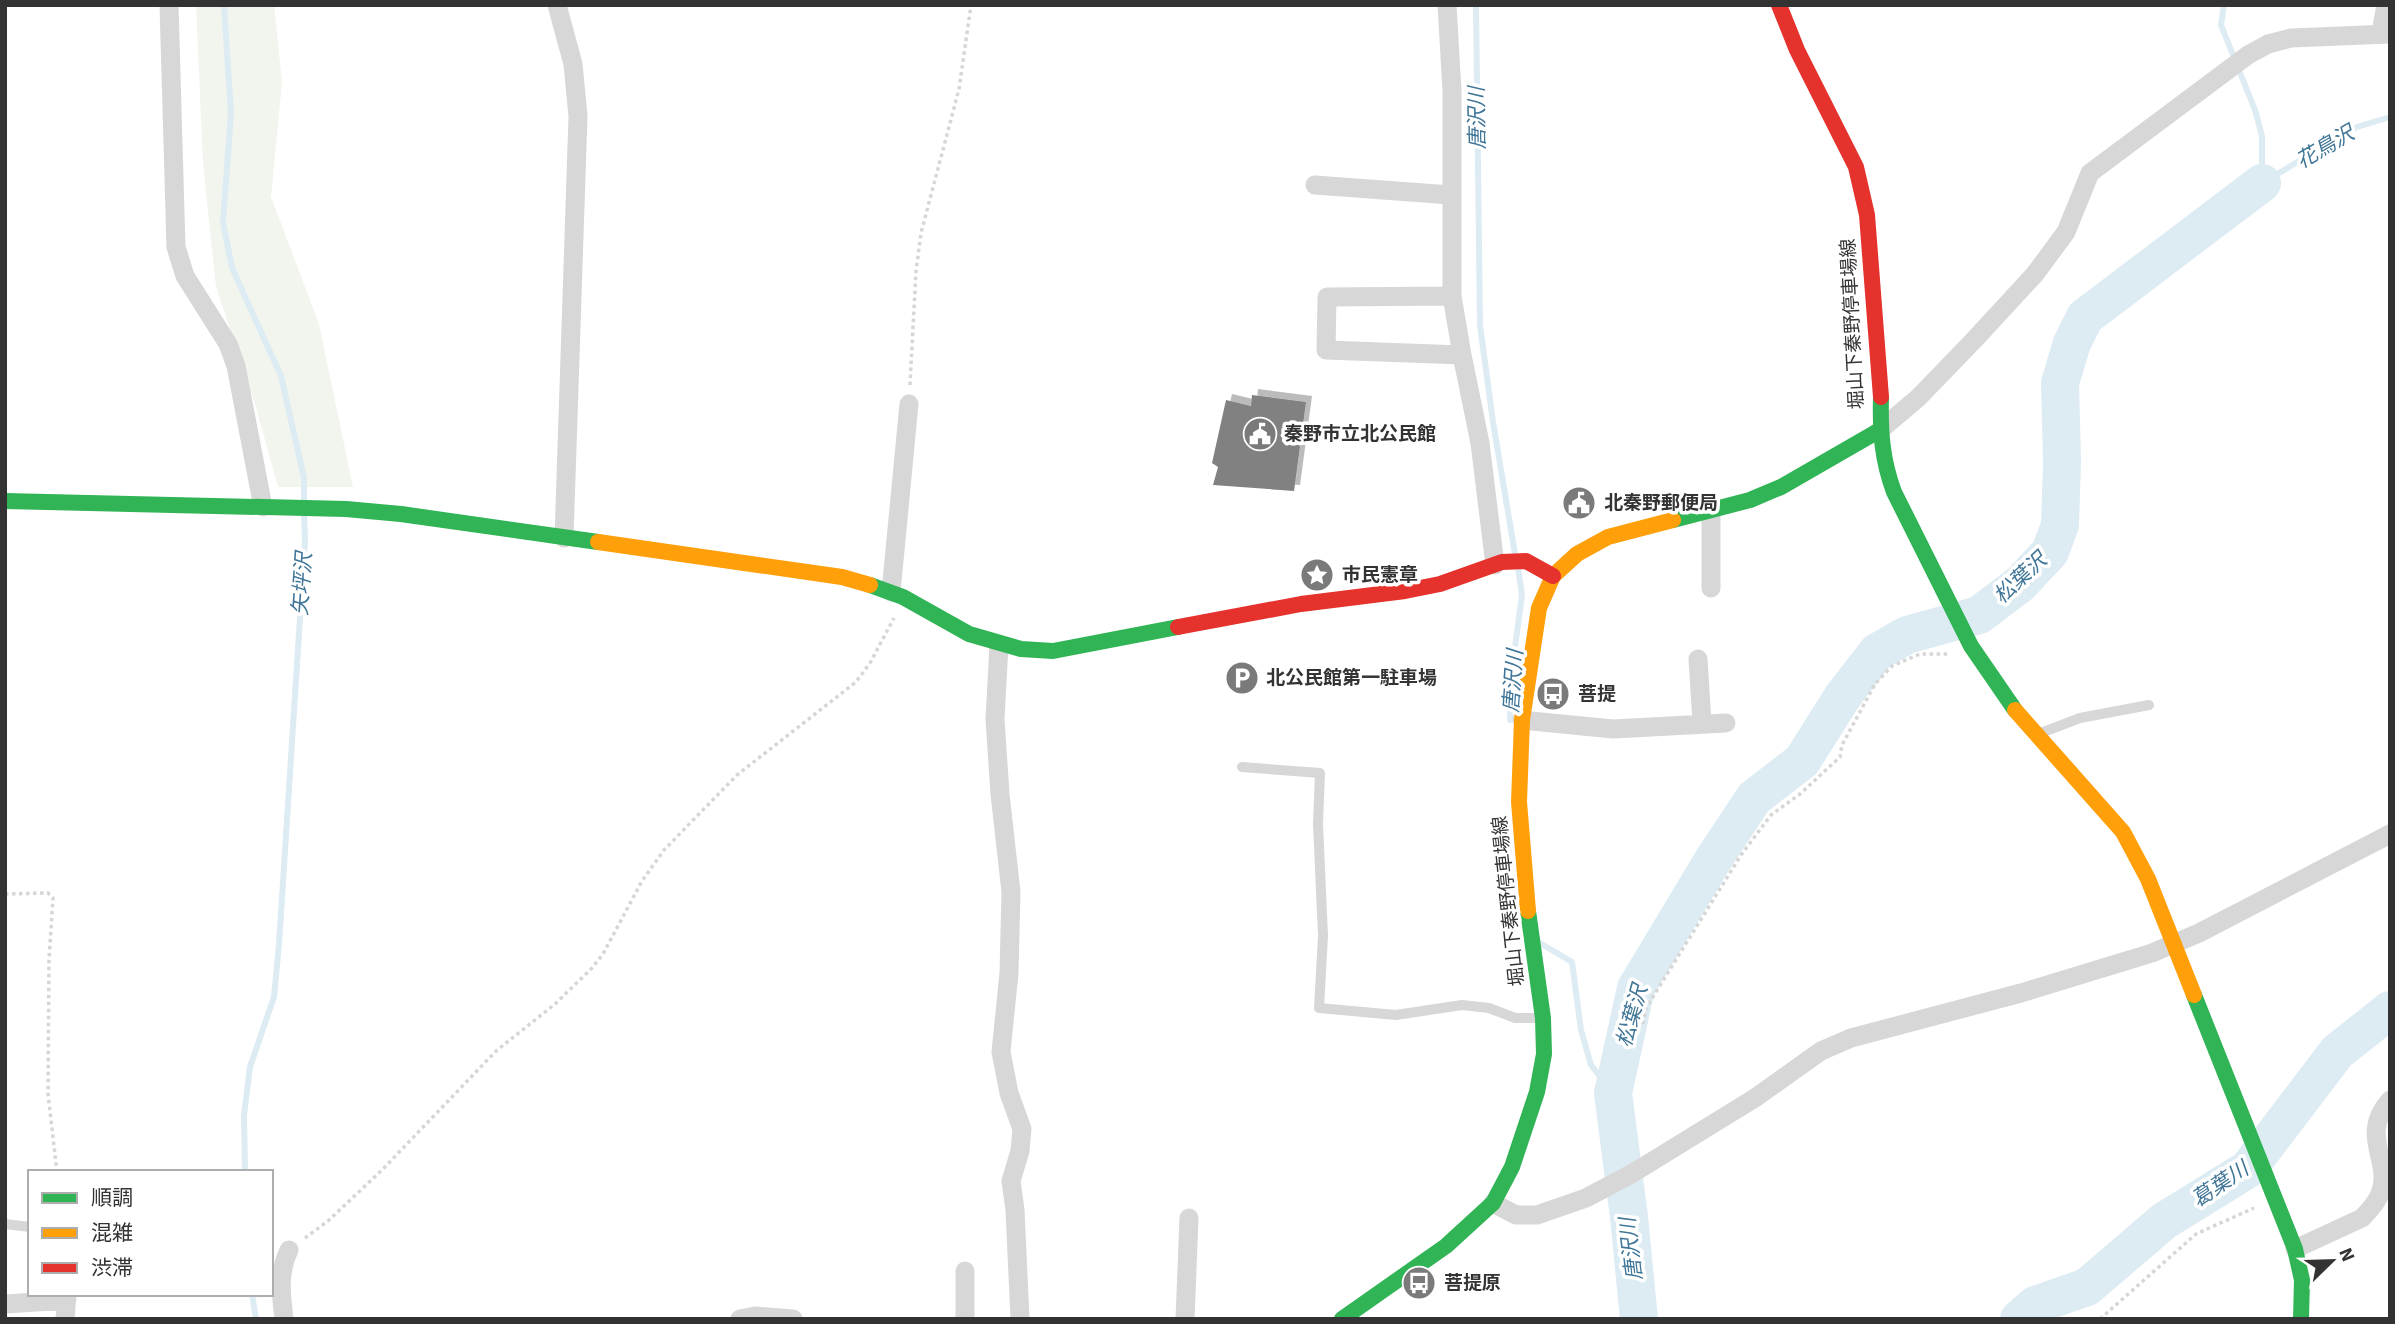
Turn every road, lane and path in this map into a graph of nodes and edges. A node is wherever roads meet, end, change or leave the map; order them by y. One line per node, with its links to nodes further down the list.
1 (169, 5): 15 (street)
2 (556, 5): 17 (street)
3 (971, 5): 12 (path)
4 (1447, 5): 9 (street)
5 (1779, 5): 13 (street, 堀山下秦野停車場線)
6 (2386, 5): 7 (street)
7 (2386, 34): 13 (street)
8 (1315, 185): 9 (street)
9 (1451, 195): 10 (street)
10 (1452, 296): 11 (street); 11 (street)
11 (1462, 355): 18 (street)
12 (909, 404): 21 (street)
13 (1880, 430): 16 (street, 堀山下秦野停車場線); 22 (street)
14 (5, 501): 15 (street)
15 (262, 507): 17 (street)
16 (1711, 512): 19 (street, 堀山下秦野停車場線); 20 (street)
17 (564, 538): 21 (street)
18 (1499, 564): 19 (street); 23 (street)
19 (1553, 576): 26 (street, 堀山下秦野停車場線)
20 (1710, 588)
21 (897, 595): 23 (street); 44 (path)
22 (1968, 640): 29 (street); 35 (path)
23 (999, 645): 52 (street)
24 (1698, 659): 27 (street)
25 (2149, 705): 29 (lane)
26 (1522, 720): 27 (street); 34 (street, 堀山下秦野停車場線)
27 (1702, 723): 28 (street)
28 (1726, 723)
29 (2036, 735): 33 (street)
30 (1242, 767): 34 (lane)
31 (2390, 834): 33 (street)
32 (5, 894): 37 (path)
33 (2174, 944): 38 (street); 39 (street)
34 (1544, 1018): 39 (street, 堀山下秦野停車場線)
35 (1643, 1024)
36 (2390, 1100): 43 (street)
37 (57, 1170)
38 (2274, 1194): 43 (street); 55 (path)
39 (1493, 1203): 54 (street, 堀山下秦野停車場線)
40 (1189, 1218): 53 (street)
41 (5, 1224): 42 (lane)
42 (28, 1227)
43 (2295, 1249): 56 (street)
44 (289, 1250): 48 (street)
45 (965, 1271): 51 (street)
46 (5, 1304): 47 (street)
47 (66, 1304)
48 (284, 1319)
49 (740, 1319): 50 (street)
50 (793, 1319)
51 (965, 1319)
52 (1020, 1319)
53 (1185, 1319)
54 (1342, 1319)
55 (2100, 1319)
56 (2301, 1319)

